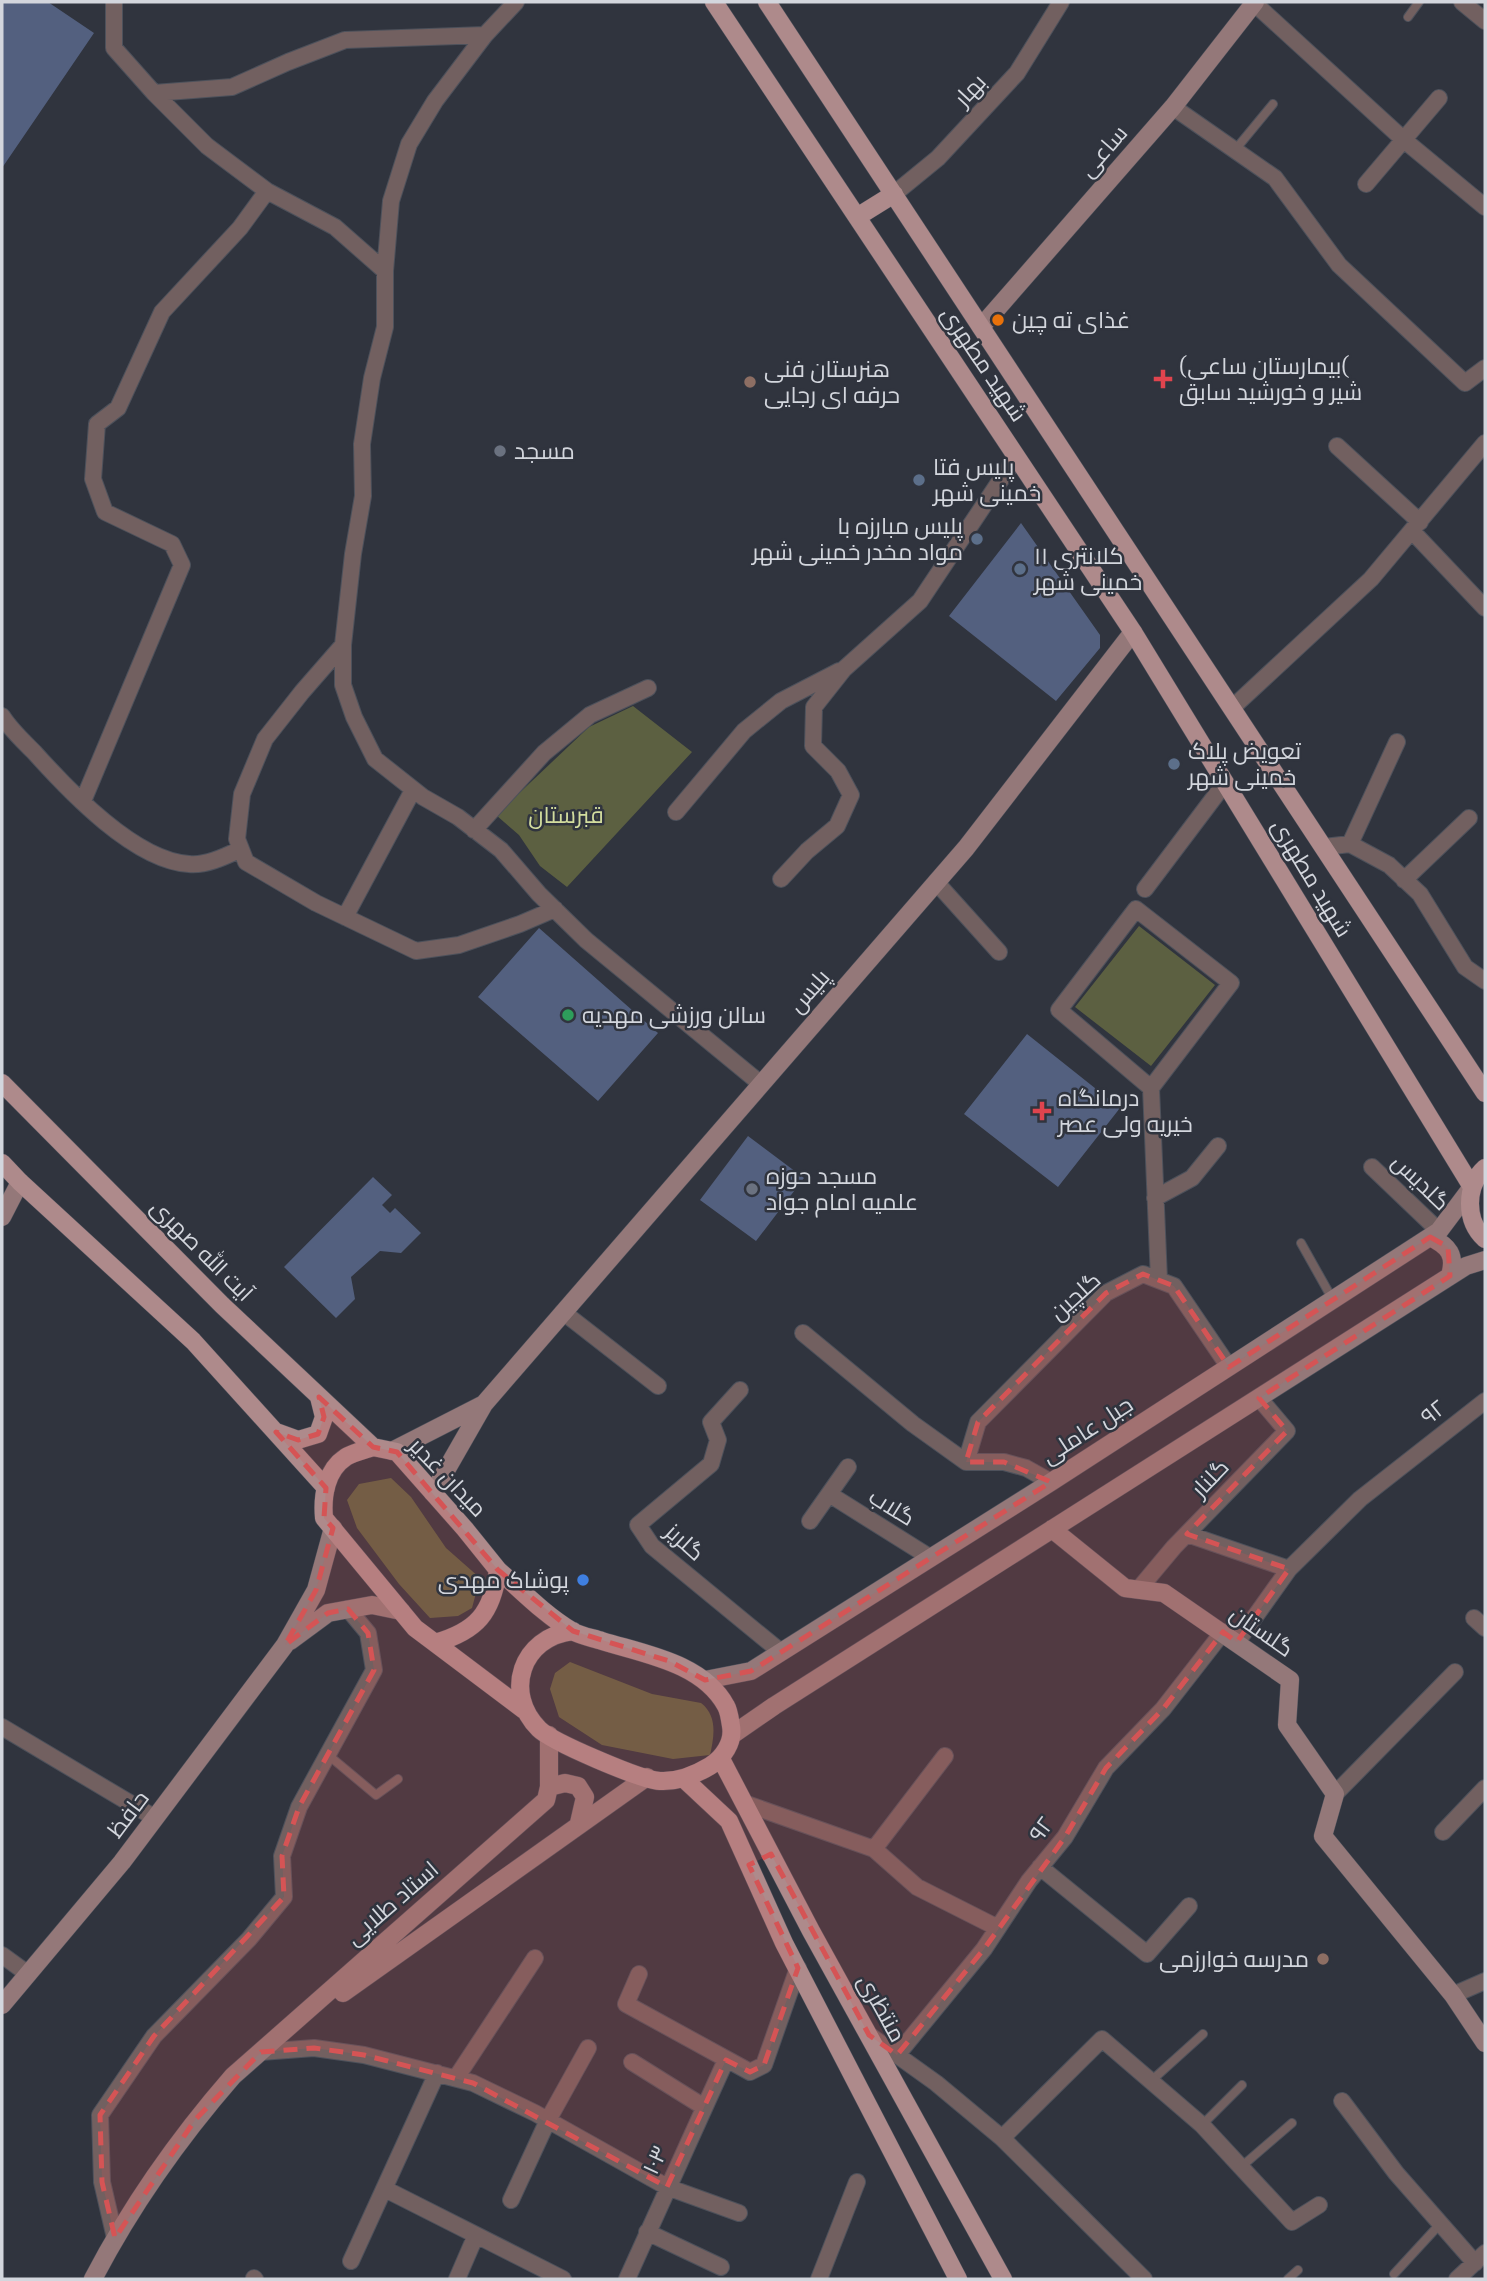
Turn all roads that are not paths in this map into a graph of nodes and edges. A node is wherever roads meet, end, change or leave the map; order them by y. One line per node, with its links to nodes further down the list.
1 (114, 2): 12 (street)
2 (516, 2): 11 (street)
3 (714, 2): 22 (main road, شهید مطهری)
4 (767, 2): 20 (main road, شهید مطهری)
5 (1061, 2): 20 (street, بهار)
6 (1254, 2): 15 (street, ساعی); 16 (street)
7 (1419, 2): 9 (lane)
8 (1462, 2): 10 (street)
9 (1408, 17)
10 (1485, 21)
11 (485, 35): 12 (street); 23 (street)
12 (154, 93): 19 (street)
13 (1439, 98): 16 (street)
14 (1273, 104): 17 (lane)
15 (1173, 107): 17 (street); 24 (street, ساعی)
16 (1404, 140): 18 (street); 21 (street)
17 (1235, 150): 25 (street)
18 (1366, 184)
19 (267, 191): 23 (street); 40 (street)
20 (894, 194): 22 (main road); 24 (main road, شهید مطهری)
21 (1485, 207)
22 (857, 217): 28 (main road, شهید مطهری)
23 (385, 271): 32 (street)
24 (981, 327): 35 (main road, شهید مطهری)
25 (1485, 368)
26 (1485, 443): 29 (street)
27 (1337, 446): 29 (street)
28 (1016, 457): 31 (main road, شهید مطهری); 33 (street)
29 (1416, 526): 30 (street); 35 (street)
30 (1484, 603)
31 (1133, 632): 38 (main road, شهید مطهری); 49 (street, پلیس)
32 (343, 645): 39 (street); 46 (street)
33 (844, 669): 41 (street); 47 (street)
34 (648, 688): 43 (street)
35 (1232, 708): 45 (main road, شهید مطهری)
36 (2, 716): 40 (street)
37 (1397, 742): 44 (street)
38 (1225, 783): 50 (street); 64 (main road, شهید مطهری)
39 (414, 790): 43 (street); 52 (street)
40 (83, 801): 46 (street)
41 (676, 812)
42 (1468, 818): 48 (street)
43 (474, 830): 51 (street)
44 (1350, 844): 45 (street); 48 (street)
45 (1324, 847): 58 (main road, شهید مطهری)
46 (241, 849): 52 (street)
47 (780, 879)
48 (1404, 880): 54 (street)
49 (936, 882): 53 (street); 56 (street, پلیس)
50 (1145, 889)
51 (555, 909): 52 (street); 56 (street)
52 (345, 917)
53 (999, 952)
54 (1485, 981)
55 (2, 1083): 79 (main road, آیت الله صهری)
56 (761, 1084): 74 (street, پلیس)
57 (1151, 1088): 57 (street); 65 (street)
58 (1485, 1093)
59 (1218, 1146): 65 (street)
60 (2, 1163): 63 (main road)
61 (1372, 1167): 67 (street, گلدیس)
62 (1485, 1168): 64 (main road)
63 (20, 1182): 66 (street); 83 (main road)
64 (1472, 1187): 67 (street, جبل عاملی); 68 (main road)
65 (1155, 1198): 72 (street)
66 (2, 1217)
67 (1435, 1234): 71 (street); 73 (street, جبل عاملی)
68 (1485, 1239)
69 (1301, 1243): 73 (lane)
70 (1485, 1260): 71 (street)
71 (1450, 1276): 80 (street)
72 (1159, 1280): 76 (street); 86 (street, گلچین)
73 (1333, 1300): 76 (street, جبل عاملی)
74 (564, 1312): 77 (street); 82 (street, پلیس)
75 (803, 1333): 86 (street)
76 (1229, 1367): 88 (street, جبل عاملی)
77 (658, 1387)
78 (740, 1390): 106 (street, گلریز)
79 (319, 1397): 83 (main road); 84 (main road, آیت الله صهری)
80 (1259, 1398): 94 (street); 95 (street, گلنار)
81 (1485, 1401): 97 (street, ۹۲)
82 (484, 1404): 85 (street); 90 (street)
83 (276, 1433): 89 (main road)
84 (373, 1447): 85 (main road, میدان غدیر); 89 (main road, میدان غدیر)
85 (393, 1451): 90 (main road, میدان غدیر)
86 (966, 1462): 88 (street)
87 (848, 1467): 91 (street)
88 (1051, 1482): 96 (street, جبل عاملی)
89 (326, 1488): 93 (main road)
90 (433, 1493): 98 (main road, میدان غدیر)
91 (829, 1494): 92 (street); 96 (street, گلاب)
92 (810, 1521)
93 (333, 1528): 101 (main road); 105 (street)
94 (1052, 1529): 99 (street, گلستان); 112 (street)
95 (1187, 1534): 97 (street); 99 (street, گلنار)
96 (931, 1558): 106 (street, جبل عاملی)
97 (1289, 1569): 103 (street, ۹۲)
98 (498, 1570): 102 (main road, میدان غدیر); 104 (main road)
99 (1138, 1590): 103 (street, گلستان)
100 (348, 1609): 101 (street); 105 (street); 113 (street)
101 (401, 1611): 104 (main road)
102 (573, 1631): 108 (main road); 109 (main road)
103 (1230, 1637): 121 (street, گلستان); 127 (street, ۹۲)
104 (435, 1643): 109 (main road)
105 (285, 1645): 123 (street, حافظ)
106 (781, 1653): 108 (street, جبل عاملی)
107 (1455, 1672): 121 (street)
108 (705, 1680): 112 (main road)
109 (524, 1710): 111 (main road)
110 (2, 1727): 123 (street)
111 (549, 1735): 116 (main road); 119 (street)
112 (732, 1735): 115 (main road)
113 (327, 1754): 118 (lane); 166 (street)
114 (946, 1756): 126 (street)
115 (721, 1759): 117 (main road); 122 (main road, منتظری)
116 (647, 1777): 117 (main road); 124 (street, استاد طلایی)
117 (683, 1777): 132 (main road)
118 (398, 1779)
119 (549, 1787): 124 (street); 142 (street, استاد طلایی)
120 (1485, 1788): 125 (street)
121 (1335, 1794): 136 (street)
122 (744, 1803): 126 (street); 139 (main road, منتظری)
123 (155, 1818): 133 (street, حافظ)
124 (579, 1823): 142 (street, استاد طلایی)
125 (1443, 1832)
126 (874, 1849): 129 (street)
127 (1040, 1867): 128 (street); 129 (street, ۹۲)
128 (1189, 1906)
129 (998, 1927): 143 (street, ۹۲)
130 (2, 1955): 133 (street)
131 (535, 1958): 147 (street)
132 (798, 1968): 144 (street); 177 (main road)
133 (28, 1974): 137 (street, حافظ)
134 (639, 1974): 144 (street)
135 (1485, 1981): 136 (street)
136 (1453, 1995): 140 (street)
137 (2, 2005)
138 (1203, 2034): 148 (lane)
139 (869, 2035): 143 (street); 178 (main road, منتظری)
140 (1485, 2043)
141 (588, 2048): 152 (street)
142 (261, 2052): 146 (street); 166 (street, استاد طلایی)
143 (897, 2055): 155 (street)
144 (726, 2060): 151 (street, ۱۰۳)
145 (632, 2062): 151 (street)
146 (437, 2073): 147 (street); 159 (street)
147 (456, 2078): 152 (street)
148 (1151, 2081): 154 (street); 155 (street)
149 (1242, 2085): 154 (lane)
150 (1342, 2101): 163 (street)
151 (704, 2107): 158 (street, ۱۰۳)
152 (548, 2120): 158 (street); 160 (street)
153 (1292, 2123): 156 (lane)
154 (1202, 2125): 156 (street)
155 (1002, 2138): 179 (street)
156 (1241, 2167): 161 (street)
157 (857, 2182): 176 (street)
158 (667, 2187): 162 (street); 164 (street, ۱۰۳)
159 (385, 2189): 165 (street); 168 (street)
160 (511, 2200)
161 (1319, 2205)
162 (739, 2213)
163 (1440, 2224): 167 (street); 171 (lane)
164 (647, 2232): 169 (street); 175 (street, ۱۰۳)
165 (476, 2235): 173 (street); 174 (street)
166 (115, 2238): 172 (street, استاد طلایی)
167 (1480, 2258): 181 (street)
168 (351, 2261)
169 (720, 2267)
170 (1298, 2270): 180 (lane)
171 (1394, 2274)
172 (93, 2279)
173 (457, 2279)
174 (563, 2279)
175 (627, 2279)
176 (818, 2279)
177 (958, 2279)
178 (1003, 2279)
179 (1144, 2279)
180 (1288, 2279)
181 (1457, 2279)

